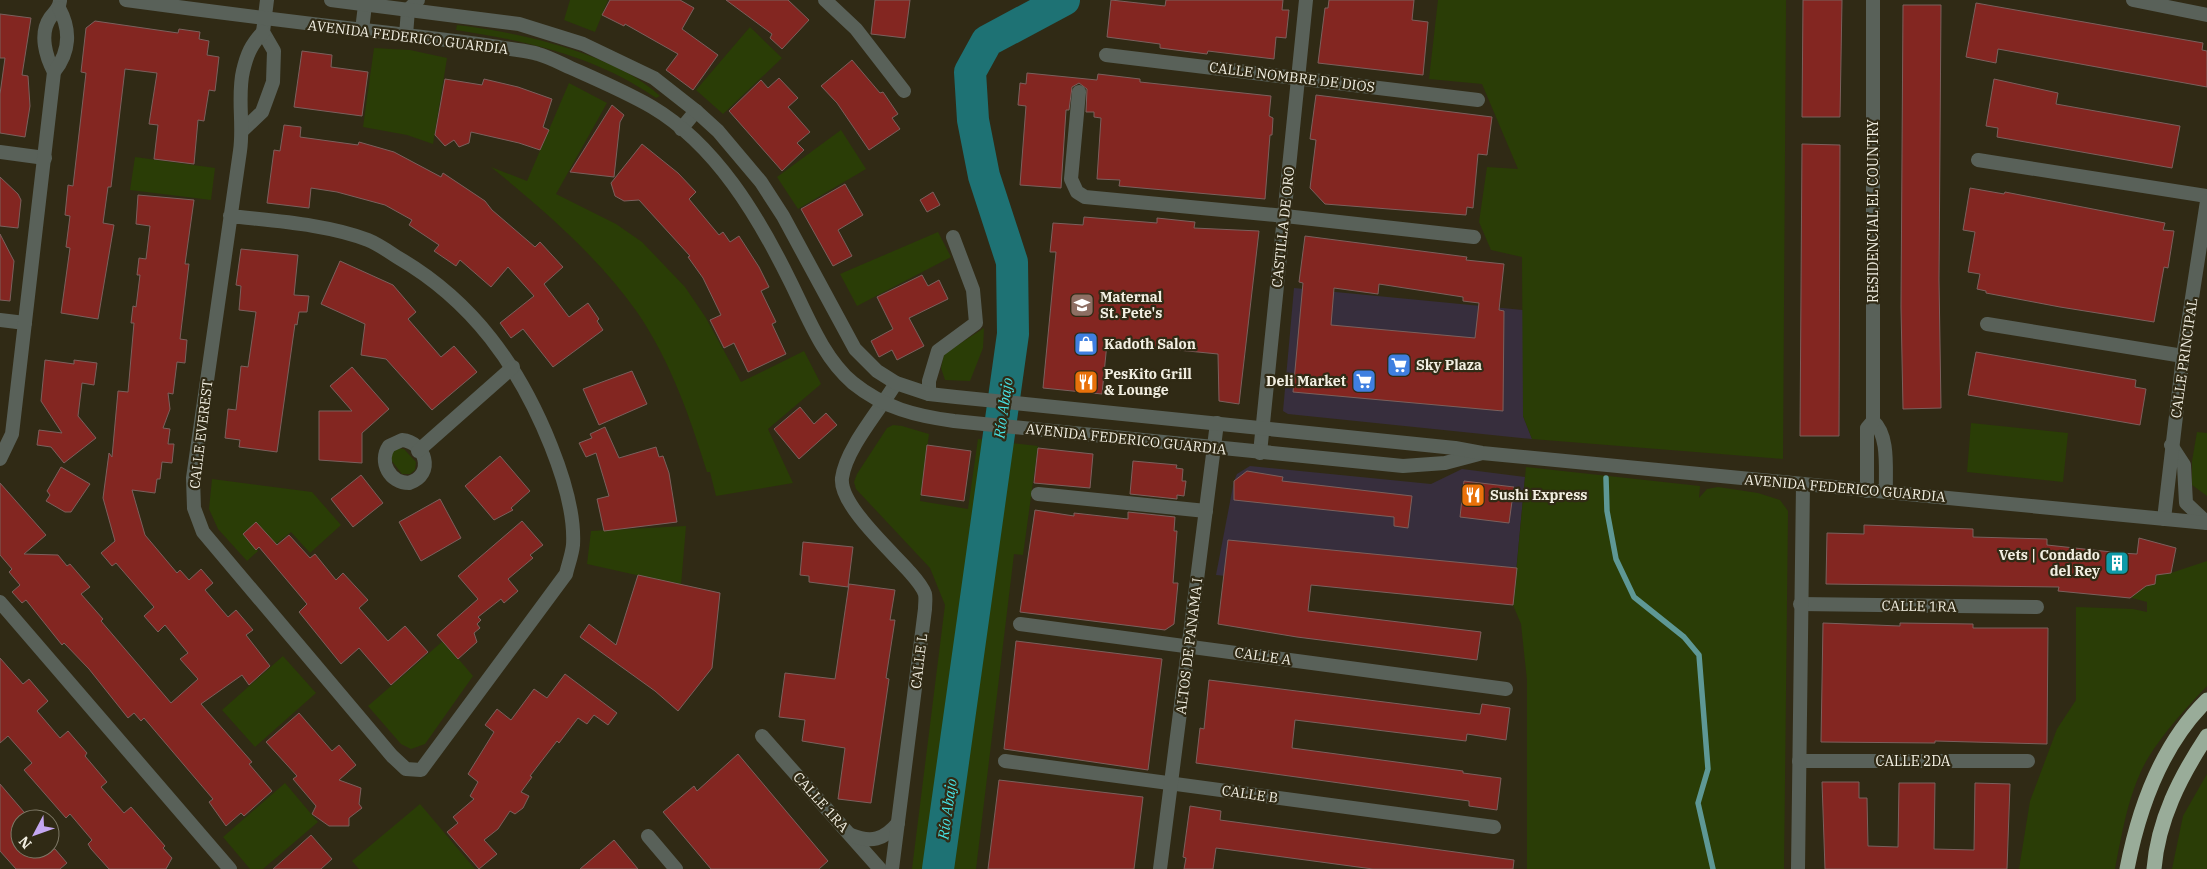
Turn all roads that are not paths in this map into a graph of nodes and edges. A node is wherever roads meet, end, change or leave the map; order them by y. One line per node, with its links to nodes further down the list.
1 (126, 0): 13 (street, AVENIDA FEDERICO GUARDIA)
2 (267, 0): 13 (street)
3 (331, 0): 9 (street, AVENIDA FEDERICO GUARDIA)
4 (418, 0): 11 (street)
5 (825, 0): 19 (street)
6 (1306, 0): 18 (street, CASTILLA DE ORO)
7 (1873, 0): 42 (street, RESIDENCIAL EL COUNTRY)
8 (2133, 0): 12 (street)
9 (364, 2): 11 (street, AVENIDA FEDERICO GUARDIA); 14 (street)
10 (60, 4): 17 (street); 17 (street)
11 (408, 10): 15 (street); 22 (street, AVENIDA FEDERICO GUARDIA)
12 (2207, 15)
13 (264, 26): 14 (street, AVENIDA FEDERICO GUARDIA); 24 (street, CALLE EVEREST); 24 (street)
14 (362, 30): 15 (street, AVENIDA FEDERICO GUARDIA)
15 (406, 35): 23 (street, AVENIDA FEDERICO GUARDIA)
16 (1106, 55): 18 (street, CALLE NOMBRE DE DIOS)
17 (54, 72): 26 (street)
18 (1298, 78): 21 (street, CALLE NOMBRE DE DIOS); 31 (street, CASTILLA DE ORO)
19 (904, 91)
20 (1079, 92): 31 (street)
21 (1478, 100)
22 (696, 111): 23 (street); 39 (street, AVENIDA FEDERICO GUARDIA)
23 (681, 129): 41 (street, AVENIDA FEDERICO GUARDIA)
24 (243, 130): 30 (street, CALLE EVEREST)
25 (0, 152): 26 (street)
26 (45, 158): 35 (street)
27 (1978, 160): 28 (street)
28 (2207, 196)
29 (2207, 201): 37 (street, CALLE PRINCIPAL)
30 (230, 216): 38 (street); 38 (street, CALLE EVEREST)
31 (1284, 216): 33 (street); 44 (street, CASTILLA DE ORO)
32 (953, 237): 40 (street)
33 (1474, 237)
34 (0, 320): 35 (street)
35 (25, 323): 50 (street)
36 (1987, 324): 37 (street)
37 (2183, 356): 45 (street, CALLE PRINCIPAL)
38 (513, 367): 47 (street)
39 (896, 383): 40 (street, AVENIDA FEDERICO GUARDIA); 41 (street)
40 (930, 394): 43 (street, AVENIDA FEDERICO GUARDIA)
41 (884, 404): 46 (street, AVENIDA FEDERICO GUARDIA); 71 (street, CALLE L)
42 (1873, 421): 52 (street, RESIDENCIAL EL COUNTRY); 53 (street, RESIDENCIAL EL COUNTRY)
43 (1217, 423): 44 (street, AVENIDA FEDERICO GUARDIA); 46 (street, ALTOS DE PANAMA I)
44 (1263, 427): 48 (street, CASTILLA DE ORO); 49 (street, AVENIDA FEDERICO GUARDIA)
45 (2171, 445): 56 (street, CALLE PRINCIPAL); 57 (street)
46 (1214, 449): 48 (street, AVENIDA FEDERICO GUARDIA); 55 (street, ALTOS DE PANAMA I)
47 (418, 450)
48 (1260, 453): 49 (street, AVENIDA FEDERICO GUARDIA)
49 (1482, 454): 51 (street, AVENIDA FEDERICO GUARDIA)
50 (0, 459)
51 (1803, 484): 52 (street, AVENIDA FEDERICO GUARDIA); 59 (street)
52 (1867, 491): 53 (street, AVENIDA FEDERICO GUARDIA)
53 (1886, 492): 56 (street, AVENIDA FEDERICO GUARDIA)
54 (1038, 494): 55 (street)
55 (1206, 511): 62 (street, ALTOS DE PANAMA I)
56 (2164, 519): 57 (street, AVENIDA FEDERICO GUARDIA)
57 (2207, 523)
58 (0, 602): 75 (street)
59 (1800, 604): 60 (street, CALLE 1RA); 68 (street)
60 (2037, 607)
61 (1020, 624): 62 (street, CALLE A)
62 (1189, 646): 63 (street, CALLE A); 70 (street, ALTOS DE PANAMA I)
63 (1506, 689)
64 (2207, 700): 81 (highway)
65 (762, 736): 73 (street, CALLE 1RA)
66 (2207, 736): 82 (highway)
67 (1005, 761): 70 (street, CALLE B)
68 (1798, 761): 69 (street, CALLE 2DA); 80 (street)
69 (2028, 761)
70 (1171, 783): 72 (street, CALLE B); 79 (street, ALTOS DE PANAMA I)
71 (898, 824): 73 (street); 78 (street, CALLE L)
72 (1494, 827)
73 (850, 835): 77 (street, CALLE 1RA)
74 (648, 836): 76 (street)
75 (230, 869)
76 (676, 869)
77 (880, 869)
78 (892, 869)
79 (1160, 869)
80 (1798, 869)
81 (2127, 869)
82 (2154, 869)

